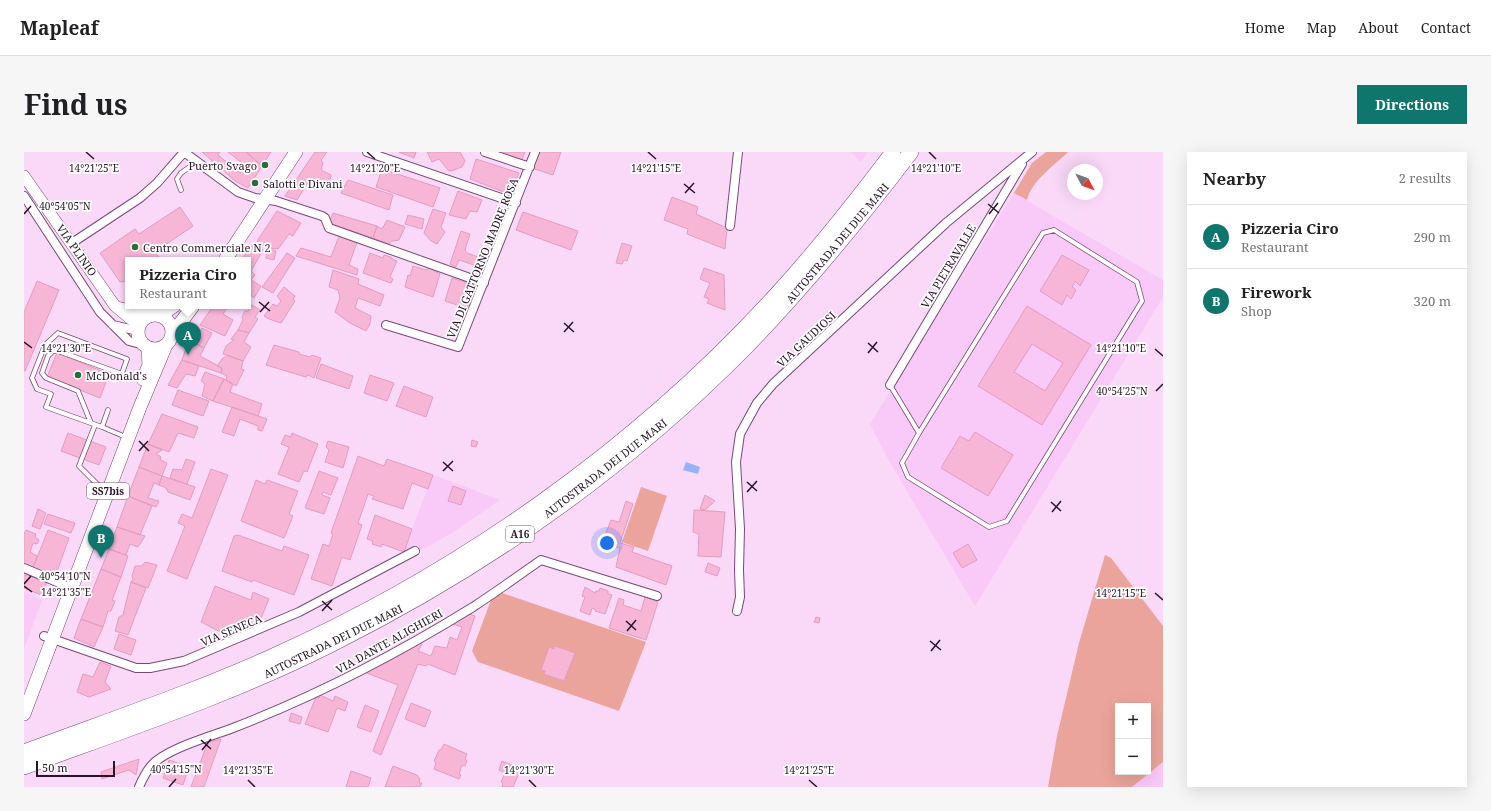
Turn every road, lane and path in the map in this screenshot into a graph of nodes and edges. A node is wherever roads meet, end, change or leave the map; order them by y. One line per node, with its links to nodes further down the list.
1 (184, 152): 12 (street); 20 (street)
2 (285, 152): 17 (main road)
3 (296, 152): 17 (main road)
4 (367, 152): 18 (street)
5 (485, 152): 13 (street)
6 (535, 152): 13 (street, VIA DI GATTORNO MADRE ROSA)
7 (738, 152): 19 (street)
8 (893, 152): 53 (highway, AUTOSTRADA DEI DUE MARI / A16)
9 (911, 152): 54 (highway, AUTOSTRADA DEI DUE MARI / A16)
10 (1032, 152): 11 (street, VIA GAUDIOSI)
11 (1025, 158): 38 (street, VIA PIETRAVALLE); 49 (street, VIA GAUDIOSI)
12 (198, 162): 15 (lane); 17 (street)
13 (530, 168): 18 (street, VIA DI GATTORNO MADRE ROSA)
14 (24, 176): 20 (street, VIA PLINIO)
15 (182, 190)
16 (24, 196): 30 (street)
17 (260, 198): 21 (main road); 22 (main road); 23 (street)
18 (516, 203): 23 (street, VIA DI GATTORNO MADRE ROSA)
19 (730, 226)
20 (72, 243): 24 (street, VIA PLINIO)
21 (216, 257)
22 (227, 257)
23 (484, 283): 31 (street, VIA DI GATTORNO MADRE ROSA)
24 (115, 306): 25 (street); 32 (street, VIA PLINIO)
25 (125, 308)
26 (129, 309): 29 (street)
27 (168, 309): 29 (main road)
28 (191, 309): 33 (main road, SS7bis)
29 (156, 315): 32 (main road); 33 (main road)
30 (112, 325): 32 (street); 35 (street)
31 (386, 325)
32 (138, 328): 35 (main road, SS7bis)
33 (173, 333): 34 (main road, SS7bis)
34 (166, 345): 35 (main road); 50 (main road, SS7bis)
35 (146, 346): 43 (main road, SS7bis)
36 (122, 374): 37 (lane); 40 (lane); 40 (lane)
37 (120, 379)
38 (890, 385): 42 (lane)
39 (108, 410): 41 (lane)
40 (93, 424): 41 (lane); 44 (lane)
41 (102, 427): 43 (lane)
42 (918, 433): 42 (lane)
43 (121, 435): 44 (main road, SS7bis)
44 (101, 488): 47 (main road, SS7bis)
45 (415, 551): 50 (street, VIA SENECA)
46 (24, 568): 47 (street)
47 (64, 585): 50 (main road, SS7bis)
48 (656, 596): 55 (street, VIA DANTE ALIGHIERI)
49 (737, 611)
50 (48, 638): 51 (main road, SS7bis); 52 (main road, SS7bis)
51 (24, 689)
52 (24, 714)
53 (27, 751)
54 (25, 767)
55 (139, 787)

